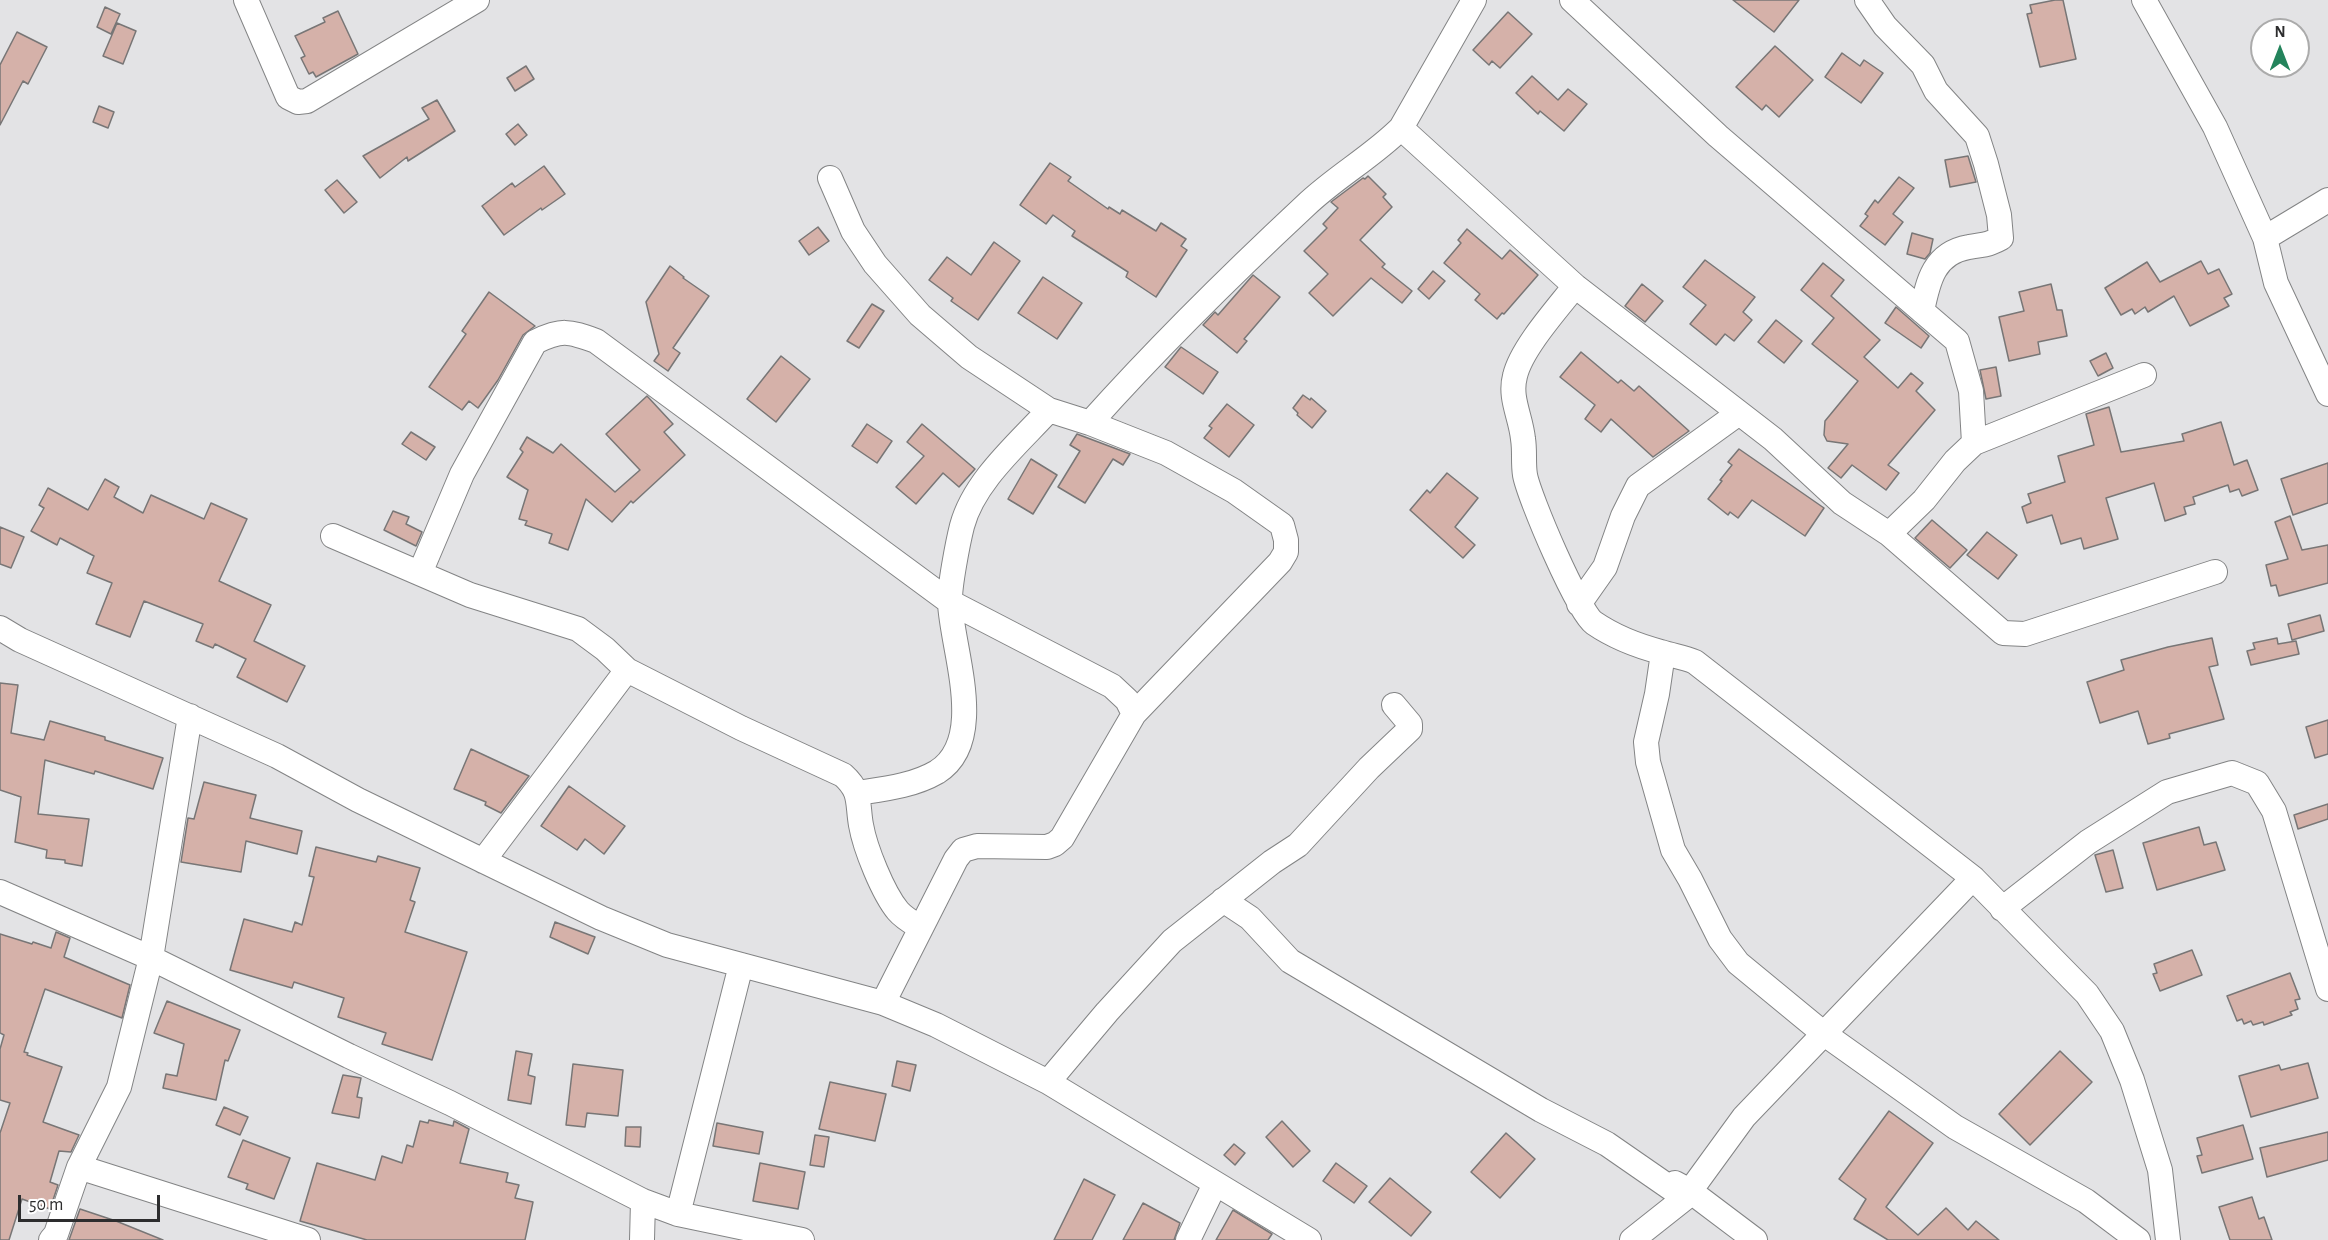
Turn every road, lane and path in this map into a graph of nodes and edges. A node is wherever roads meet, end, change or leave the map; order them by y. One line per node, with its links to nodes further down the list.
1 (246, 0): 2 (street)
2 (477, 0)
3 (1474, 0): 7 (street)
4 (1572, 0): 12 (street)
5 (1867, 0): 12 (street)
6 (2151, 2): 10 (street)
7 (1401, 128): 11 (street); 17 (street)
8 (830, 178): 15 (street)
9 (2328, 200): 10 (street)
10 (2265, 238): 14 (street)
11 (1575, 285): 16 (street); 24 (street)
12 (1922, 311): 18 (street)
13 (2144, 375): 18 (street)
14 (2328, 394)
15 (1049, 410): 17 (street); 23 (street)
16 (1739, 413): 19 (street); 24 (street)
17 (1090, 423): 29 (street)
18 (1974, 443): 19 (street)
19 (1889, 534): 21 (street)
20 (333, 537): 22 (street)
21 (2215, 572)
22 (420, 573): 23 (street); 27 (street)
23 (950, 602): 29 (street); 31 (street)
24 (1579, 604): 26 (street)
25 (0, 628): 30 (street)
26 (1663, 653): 33 (street); 42 (street)
27 (627, 670): 31 (street); 32 (street)
28 (1394, 705): 35 (street)
29 (1134, 714): 37 (street)
30 (190, 716): 32 (street); 38 (street)
31 (858, 794): 37 (street)
32 (483, 861): 39 (street)
33 (1973, 878): 36 (street); 42 (street)
34 (0, 892): 38 (street)
35 (1223, 900): 43 (street); 47 (street)
36 (2002, 909): 40 (street); 59 (street)
37 (921, 928): 41 (street)
38 (151, 958): 44 (street); 48 (street)
39 (741, 965): 41 (street); 49 (street)
40 (2328, 989)
41 (883, 1003): 43 (street)
42 (1823, 1033): 47 (street); 58 (street)
43 (1048, 1082): 46 (street)
44 (80, 1167): 50 (street); 51 (street)
45 (1668, 1179): 47 (street)
46 (1215, 1184): 54 (street); 55 (street)
47 (1687, 1195): 56 (street); 57 (street)
48 (643, 1201): 49 (street); 52 (street)
49 (678, 1214): 53 (street)
50 (51, 1240)
51 (308, 1240)
52 (642, 1240)
53 (802, 1240)
54 (1188, 1240)
55 (1310, 1240)
56 (1632, 1240)
57 (1755, 1240)
58 (2138, 1240)
59 (2168, 1240)

